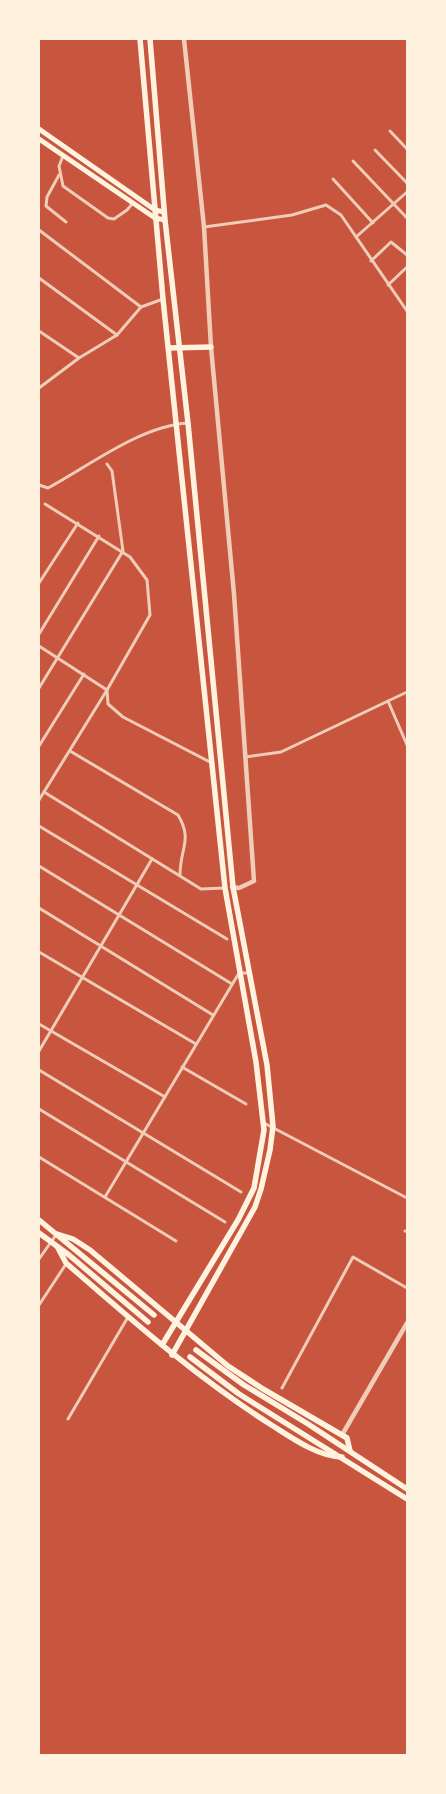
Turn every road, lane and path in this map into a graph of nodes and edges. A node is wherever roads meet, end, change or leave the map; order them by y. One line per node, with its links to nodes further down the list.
1 (140, 39): 17 (main road)
2 (150, 39): 18 (main road)
3 (184, 39): 24 (street)
4 (39, 129): 17 (main road)
5 (390, 131): 7 (street)
6 (39, 139): 9 (main road)
7 (407, 149)
8 (375, 150): 13 (street)
9 (63, 156): 11 (street); 15 (main road)
10 (353, 161): 16 (street)
11 (59, 175): 15 (street); 22 (street)
12 (333, 179): 23 (street)
13 (407, 183)
14 (407, 192): 16 (street)
15 (133, 203): 19 (main road)
16 (394, 204): 20 (street); 23 (street)
17 (155, 210): 18 (main road); 19 (main road)
18 (164, 212): 21 (main road)
19 (155, 218): 21 (main road); 32 (main road)
20 (407, 218)
21 (165, 220): 39 (main road)
22 (66, 222)
23 (373, 224): 26 (street)
24 (204, 227): 26 (street); 37 (street)
25 (39, 230): 33 (street)
26 (356, 237): 28 (street)
27 (407, 255): 28 (street)
28 (371, 262): 31 (street)
29 (407, 267): 31 (street)
30 (39, 278): 36 (street)
31 (388, 285): 34 (street)
32 (163, 299): 33 (street); 38 (main road)
33 (141, 307): 36 (street)
34 (407, 311)
35 (39, 331): 40 (street)
36 (117, 335): 40 (street)
37 (211, 347): 39 (main road); 62 (street)
38 (169, 348): 39 (main road); 43 (main road)
39 (179, 348): 42 (main road)
40 (79, 358): 41 (street)
41 (39, 388)
42 (188, 423): 43 (street); 71 (main road)
43 (178, 424): 45 (street); 63 (main road)
44 (107, 464): 49 (street)
45 (39, 485)
46 (45, 504): 47 (street)
47 (78, 523): 48 (street); 50 (street)
48 (99, 536): 49 (street); 51 (street)
49 (123, 551): 53 (street); 56 (street)
50 (39, 583)
51 (39, 634)
52 (39, 646): 53 (street)
53 (58, 657): 54 (street); 55 (street)
54 (84, 674): 56 (street); 60 (street)
55 (39, 688)
56 (108, 690): 61 (street); 63 (street)
57 (407, 692): 58 (street)
58 (388, 701): 59 (street); 62 (street)
59 (407, 745)
60 (39, 746)
61 (70, 751): 64 (street); 69 (street)
62 (244, 757): 71 (street)
63 (213, 764): 72 (main road)
64 (44, 792): 65 (street); 67 (street)
65 (39, 800)
66 (39, 826): 70 (street)
67 (152, 859): 69 (street); 70 (street)
68 (39, 866): 74 (street)
69 (180, 876): 72 (street)
70 (137, 885): 74 (street); 75 (street)
71 (233, 887): 72 (street); 79 (main road)
72 (226, 888): 78 (main road)
73 (39, 908): 76 (street)
74 (119, 915): 76 (street); 81 (street)
75 (227, 939)
76 (101, 946): 80 (street); 82 (street)
77 (39, 952): 80 (street)
78 (239, 973): 79 (street); 81 (street); 92 (main road)
79 (248, 973): 93 (main road)
80 (82, 977): 84 (street); 85 (street)
81 (232, 984): 82 (street)
82 (214, 1015): 85 (street)
83 (39, 1024): 84 (street)
84 (51, 1031): 86 (street); 89 (street)
85 (196, 1044): 87 (street)
86 (39, 1051)
87 (182, 1067): 89 (street); 90 (street)
88 (39, 1070): 94 (street)
89 (165, 1097): 94 (street)
90 (246, 1104)
91 (39, 1109): 96 (street)
92 (264, 1123): 93 (street); 114 (main road)
93 (273, 1126): 99 (street); 116 (main road)
94 (143, 1133): 96 (street); 97 (street)
95 (39, 1157): 98 (street)
96 (126, 1162): 98 (street); 101 (street)
97 (240, 1192)
98 (105, 1197): 104 (street)
99 (407, 1198)
100 (39, 1220): 103 (main road)
101 (225, 1222)
102 (39, 1233): 105 (main road)
103 (57, 1234): 105 (street); 111 (main road); 114 (main road)
104 (176, 1241)
105 (50, 1242): 106 (main road); 107 (street)
106 (58, 1248): 108 (main road); 113 (main road)
107 (39, 1259)
108 (66, 1263): 110 (street); 112 (main road)
109 (407, 1288): 121 (street)
110 (39, 1304)
111 (154, 1315)
112 (128, 1317): 117 (main road); 122 (street)
113 (148, 1322)
114 (177, 1323): 116 (main road); 117 (main road)
115 (407, 1323): 123 (street)
116 (187, 1331): 119 (main road); 123 (main road)
117 (162, 1346): 119 (main road)
118 (196, 1350): 124 (main road)
119 (172, 1354): 125 (main road)
120 (190, 1357): 125 (main road)
121 (282, 1388)
122 (68, 1418)
123 (342, 1435): 124 (main road)
124 (350, 1451): 126 (main road)
125 (342, 1457): 127 (main road)
126 (407, 1489)
127 (407, 1499)

